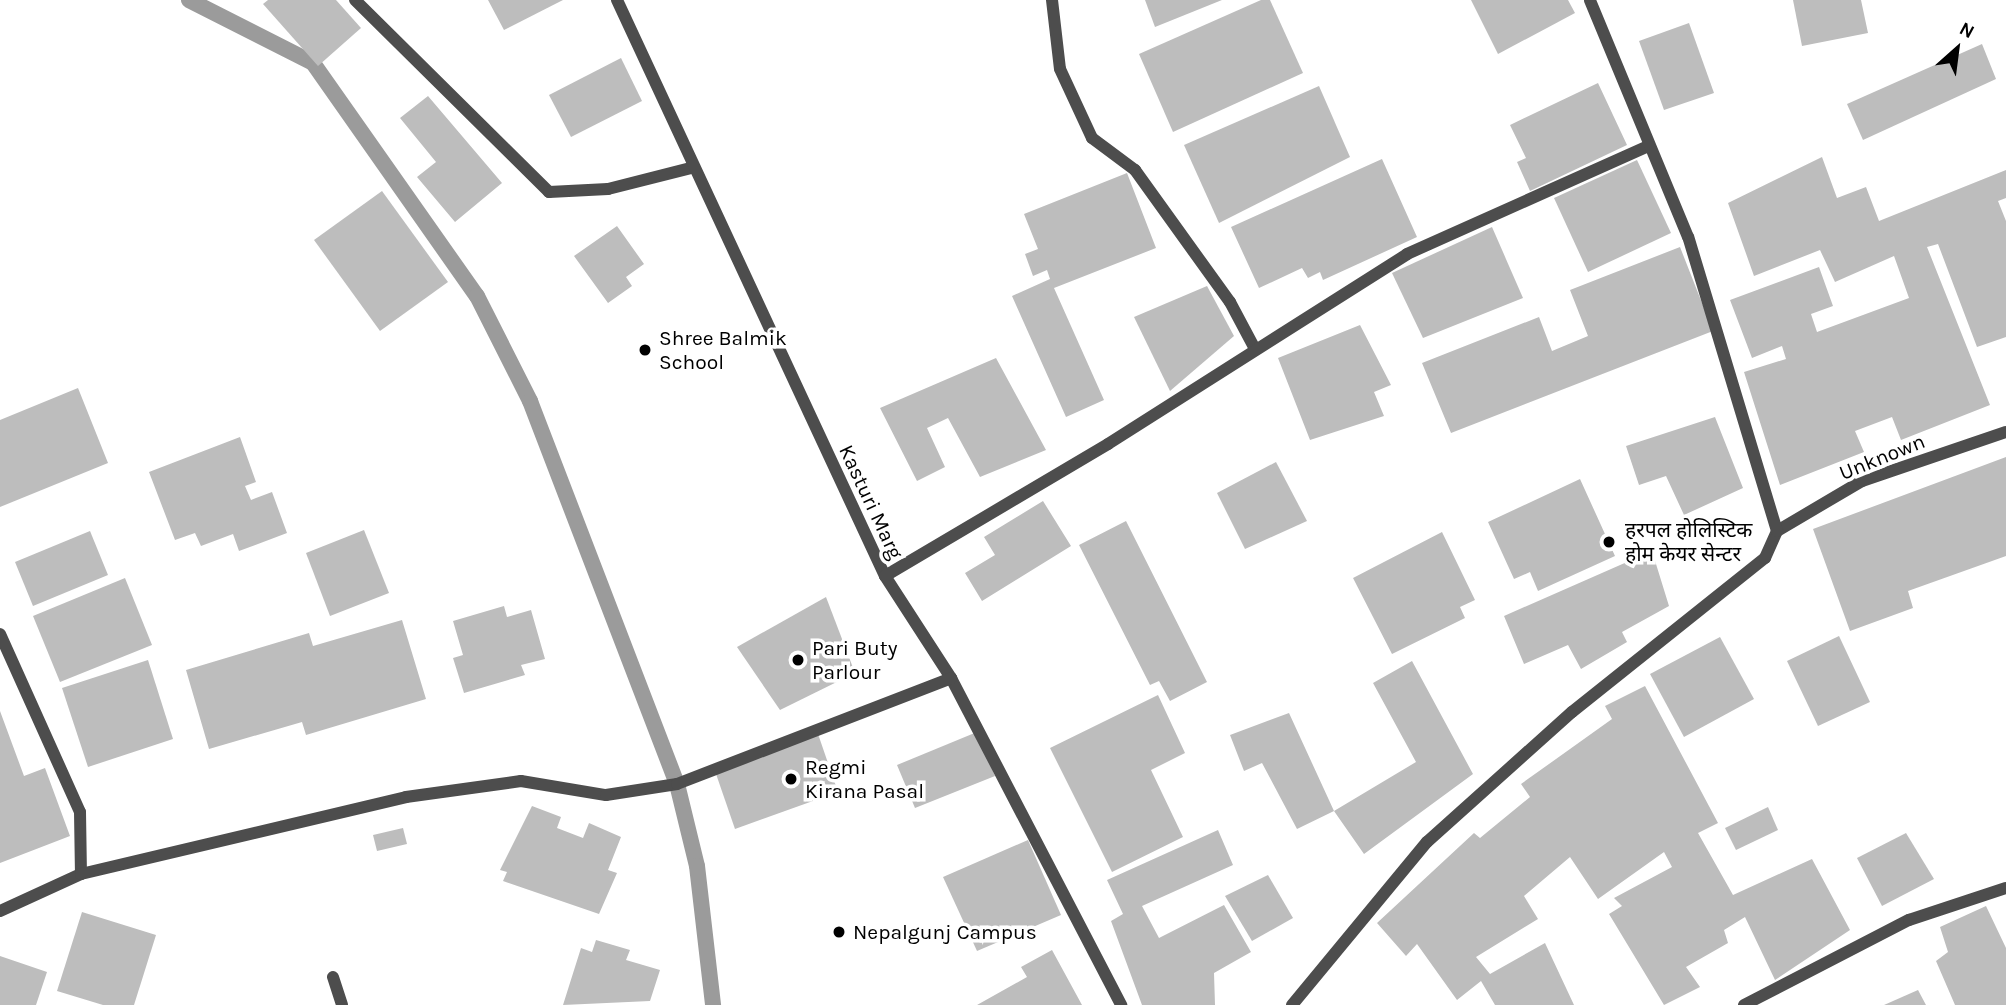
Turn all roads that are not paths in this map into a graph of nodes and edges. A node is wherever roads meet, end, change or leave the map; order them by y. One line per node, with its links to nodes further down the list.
1 (355, 0): 6 (street)
2 (617, 0): 6 (street, Kasturi Marg)
3 (1052, 0): 7 (street)
4 (1590, 0): 5 (street)
5 (1649, 146): 7 (street); 9 (street)
6 (691, 168): 10 (street, Kasturi Marg)
7 (1255, 349): 10 (street)
8 (2006, 432): 9 (street, Unknown)
9 (1777, 531): 19 (street)
10 (885, 576): 12 (street, Kasturi Marg)
11 (0, 634): 13 (street)
12 (951, 678): 13 (street); 18 (street, Kasturi Marg)
13 (81, 874): 15 (street)
14 (2006, 888): 20 (street)
15 (0, 911)
16 (333, 977): 17 (street)
17 (342, 1005)
18 (1121, 1005)
19 (1292, 1005)
20 (1744, 1005)

